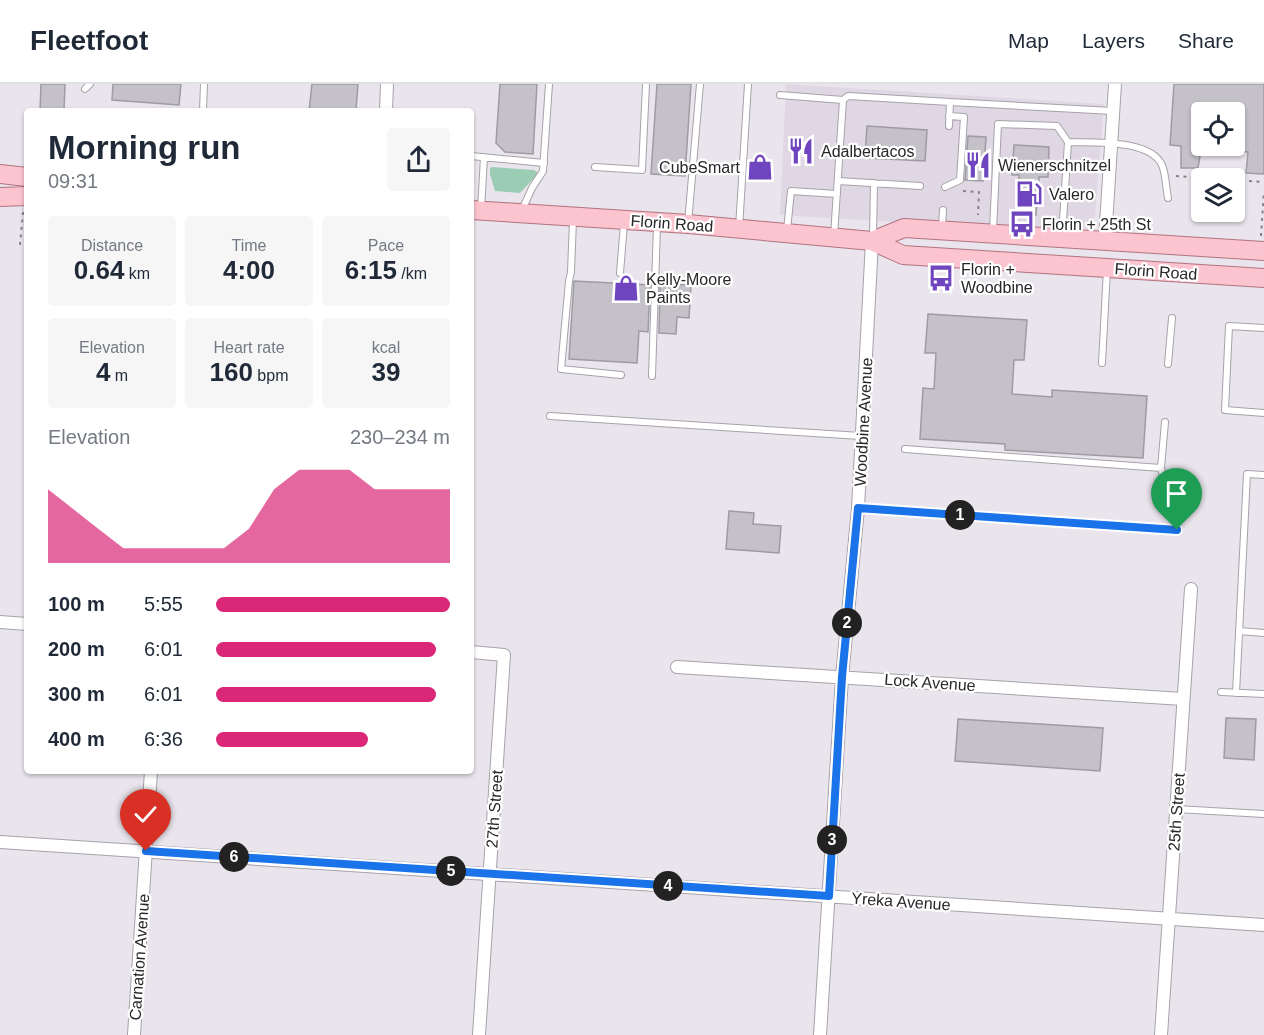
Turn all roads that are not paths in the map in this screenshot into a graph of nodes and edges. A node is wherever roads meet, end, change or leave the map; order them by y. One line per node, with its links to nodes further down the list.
1 (204, 84): 11 (lane)
2 (387, 84): 12 (street)
3 (549, 84): 20 (lane)
4 (646, 84): 21 (lane)
5 (700, 84): 38 (lane)
6 (748, 84): 39 (lane)
7 (1115, 84): 13 (street)
8 (780, 96): 9 (lane)
9 (843, 100): 10 (lane); 24 (lane)
10 (950, 102): 13 (lane); 14 (lane)
11 (203, 108)
12 (386, 108)
13 (1113, 111): 17 (street)
14 (949, 117): 15 (lane); 27 (lane)
15 (949, 126)
16 (1068, 142): 17 (lane); 40 (lane); 44 (lane)
17 (1111, 144): 30 (lane); 45 (street)
18 (474, 156): 19 (lane)
19 (484, 157): 20 (lane); 32 (lane)
20 (544, 163): 34 (lane)
21 (595, 167)
22 (0, 174): 23 (main road)
23 (24, 177)
24 (838, 181): 25 (lane); 28 (lane)
25 (874, 183): 26 (lane); 46 (lane)
26 (920, 186)
27 (945, 187)
28 (837, 194): 42 (lane); 43 (lane)
29 (0, 197): 31 (main road)
30 (1168, 198)
31 (24, 203)
32 (476, 210): 34 (main road, Florin Road)
33 (944, 210): 41 (lane)
34 (520, 213): 35 (main road, Florin Road)
35 (573, 216): 36 (main road, Florin Road); 57 (lane)
36 (624, 220): 37 (main road, Florin Road); 51 (lane)
37 (657, 222): 38 (main road, Florin Road); 58 (lane)
38 (688, 224): 39 (main road, Florin Road)
39 (739, 228): 42 (main road, Florin Road)
40 (985, 229): 41 (main road, Florin Road); 44 (main road, Florin Road)
41 (942, 231): 46 (main road, Florin Road)
42 (787, 233): 43 (main road, Florin Road)
43 (834, 237): 46 (main road, Florin Road)
44 (1062, 238): 45 (main road, Florin Road)
45 (1106, 240): 47 (main road, Florin Road); 49 (main road)
46 (872, 241): 49 (main road, Florin Road); 62 (street, Woodbine Avenue)
47 (1174, 245): 48 (main road, Florin Road); 50 (main road)
48 (1262, 246)
49 (1049, 265): 50 (main road, Florin Road)
50 (1107, 268): 52 (main road, Florin Road); 55 (lane)
51 (620, 273)
52 (1264, 278)
53 (1172, 318): 56 (lane)
54 (1264, 328): 59 (lane)
55 (1102, 363)
56 (1168, 364)
57 (621, 375)
58 (652, 376)
59 (1264, 413)
60 (550, 416): 62 (lane)
61 (1164, 422): 64 (lane)
62 (862, 436): 66 (street, Woodbine Avenue)
63 (905, 449): 64 (lane)
64 (1161, 468): 66 (lane)
65 (1264, 475): 70 (lane)
66 (858, 508): 74 (street, Woodbine Avenue)
67 (1191, 589): 78 (street, 25th Street)
68 (0, 622): 69 (street)
69 (24, 624)
70 (1239, 631): 71 (lane); 76 (lane)
71 (1264, 633)
72 (474, 652): 84 (street, 27th Street)
73 (676, 667): 74 (street, Lock Avenue)
74 (842, 677): 78 (street, Lock Avenue); 85 (street, Woodbine Avenue)
75 (1221, 692): 76 (lane)
76 (1236, 693): 77 (lane)
77 (1264, 694)
78 (1184, 699): 80 (street, 25th Street)
79 (151, 774): 83 (street, Carnation Avenue)
80 (1176, 809): 81 (lane); 86 (street, 25th Street)
81 (1264, 814)
82 (0, 842): 83 (street, Yreka Avenue)
83 (146, 851): 84 (street, Yreka Avenue); 88 (street, Carnation Avenue)
84 (490, 874): 85 (street, Yreka Avenue); 89 (street, 27th Street)
85 (829, 896): 86 (street, Yreka Avenue); 90 (street, Woodbine Avenue)
86 (1169, 919): 87 (street, Yreka Avenue); 91 (street, 25th Street)
87 (1264, 925)
88 (134, 1035)
89 (479, 1035)
90 (820, 1035)
91 (1161, 1035)

